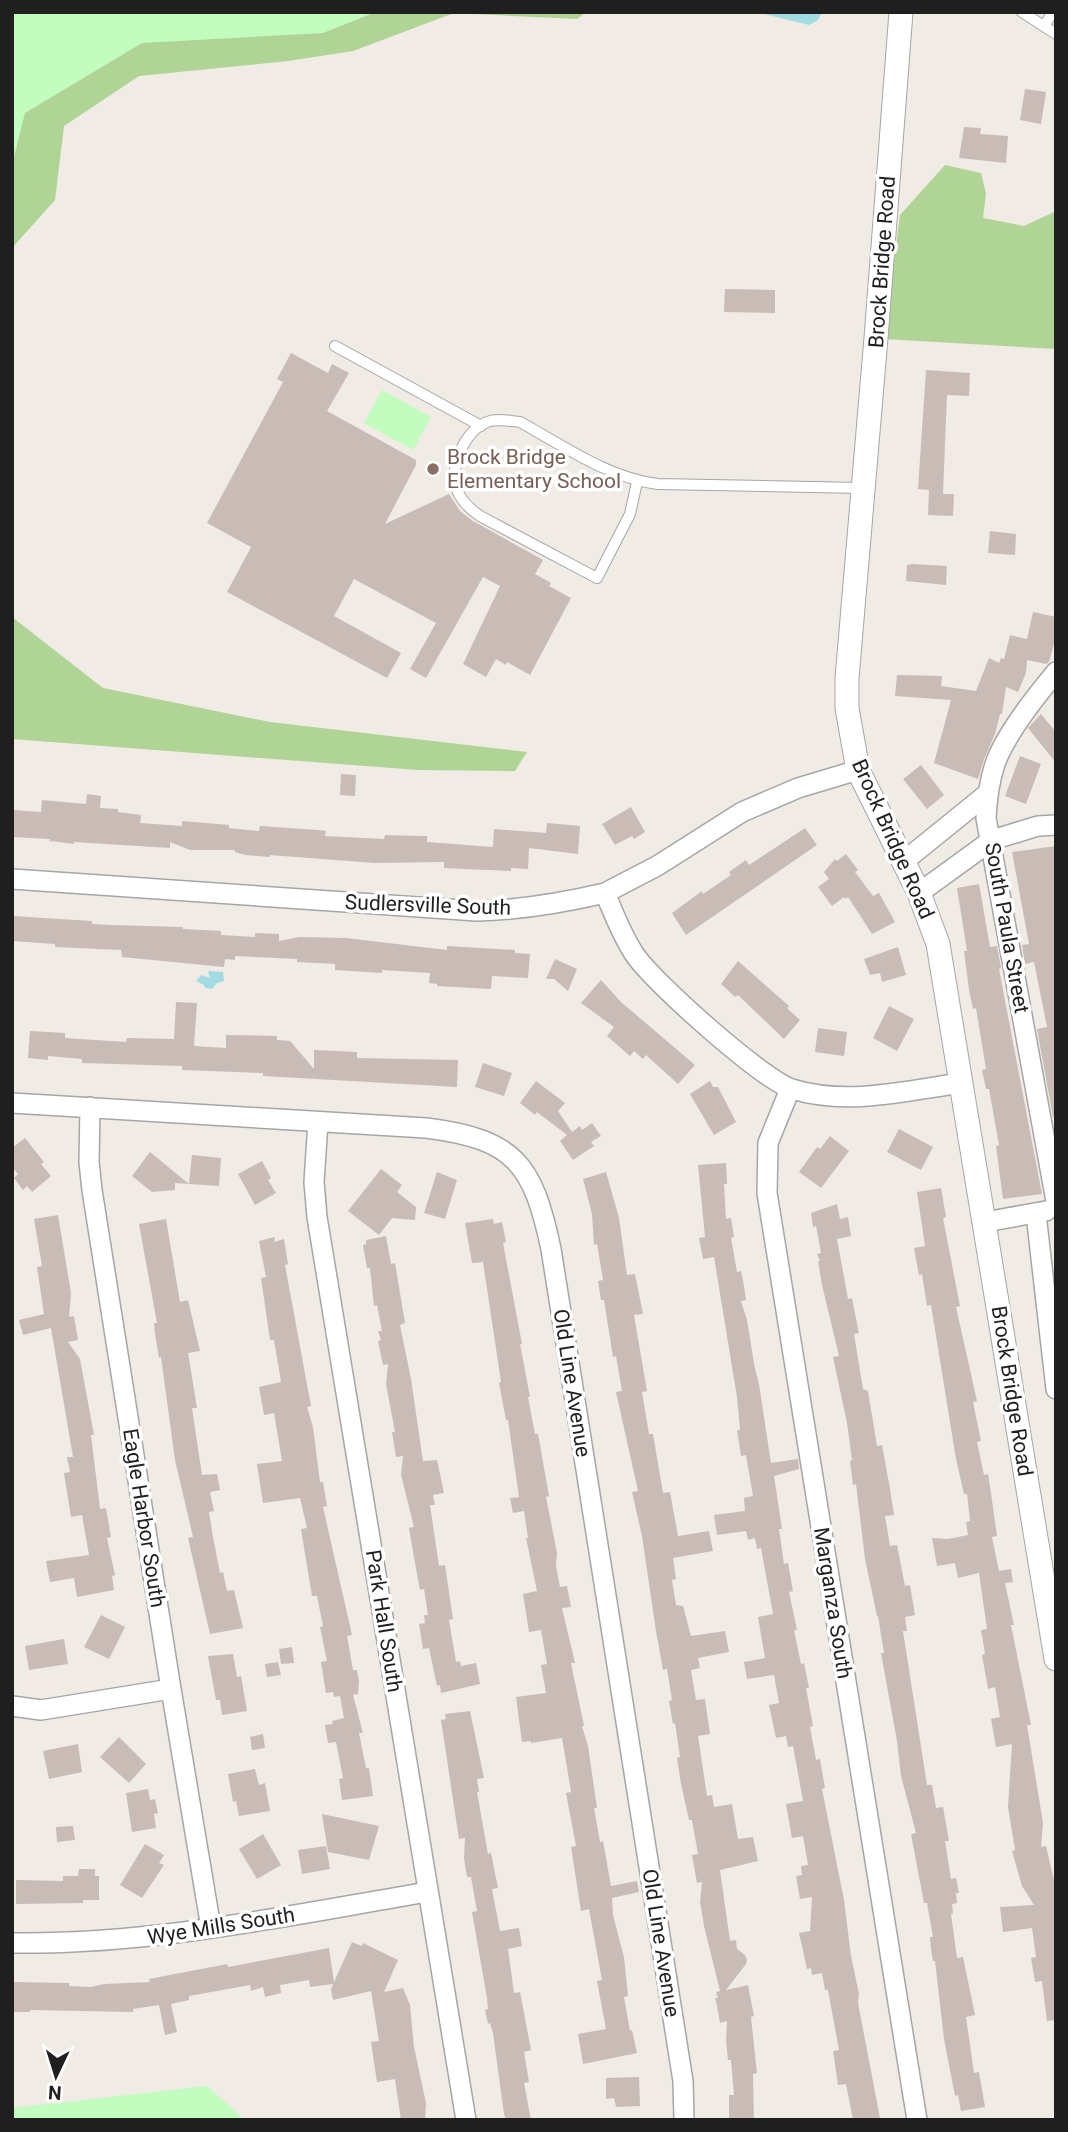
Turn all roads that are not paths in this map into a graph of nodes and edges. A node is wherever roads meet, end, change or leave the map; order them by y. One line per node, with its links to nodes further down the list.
1 (901, 12): 9 (street, Brock Bridge Road)
2 (1022, 12): 4 (lane)
3 (1054, 12): 4 (lane)
4 (1044, 26): 5 (lane)
5 (1056, 34)
6 (335, 346): 7 (lane)
7 (481, 426): 8 (lane); 8 (lane)
8 (637, 482): 9 (lane)
9 (863, 488): 11 (street, Brock Bridge Road)
10 (1056, 672): 12 (street, South Paula Street)
11 (858, 770): 15 (street, Brock Bridge Road); 18 (street, Sudlersville South)
12 (987, 794): 14 (street, South Paula Street); 15 (street)
13 (1056, 825): 14 (street)
14 (992, 840): 17 (street); 24 (street, South Paula Street)
15 (903, 862): 17 (street, Brock Bridge Road)
16 (12, 879): 18 (street, Sudlersville South)
17 (919, 892): 19 (street, Brock Bridge Road)
18 (605, 893): 20 (street)
19 (961, 1083): 20 (street); 27 (street, Brock Bridge Road)
20 (790, 1089): 37 (street, Marganza South)
21 (12, 1103): 22 (street, Old Line Avenue)
22 (90, 1107): 23 (street, Old Line Avenue); 30 (street, Eagle Harbor South)
23 (318, 1122): 32 (street, Park Hall South); 36 (street, Old Line Avenue)
24 (1056, 1201)
25 (1056, 1209): 26 (street)
26 (1036, 1213): 27 (street); 28 (street)
27 (985, 1222): 29 (street, Brock Bridge Road)
28 (1056, 1389)
29 (1056, 1658)
30 (171, 1689): 31 (street); 33 (street, Eagle Harbor South)
31 (12, 1706)
32 (428, 1892): 33 (street, Wye Mills South); 35 (street, Park Hall South)
33 (211, 1928): 34 (street, Wye Mills South)
34 (12, 1943)
35 (466, 2120)
36 (684, 2120)
37 (918, 2120)

